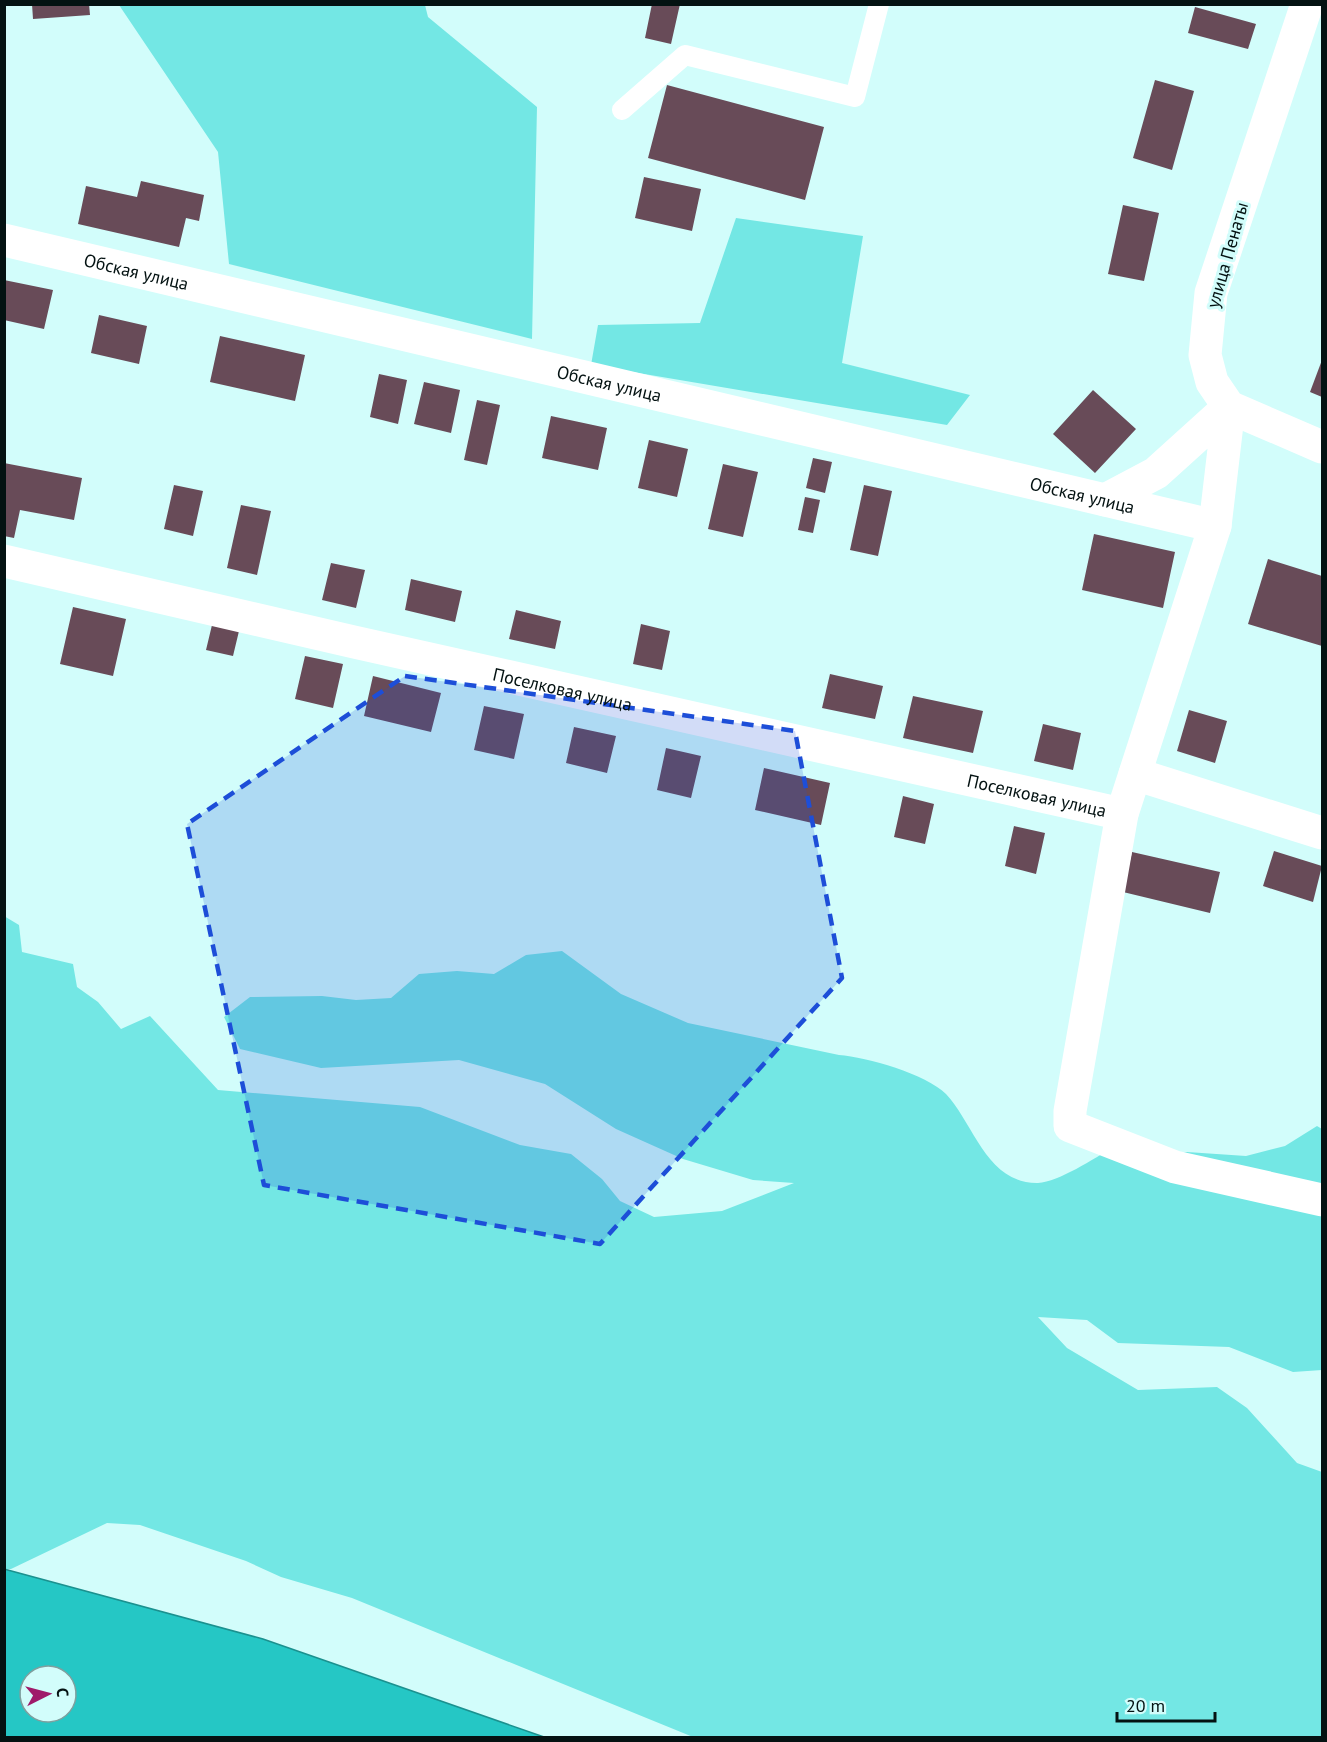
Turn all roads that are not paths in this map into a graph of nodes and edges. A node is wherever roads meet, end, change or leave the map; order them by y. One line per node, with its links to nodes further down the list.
1 (879, 4): 3 (lane)
2 (1307, 4): 5 (street, улица Пенаты)
3 (622, 110)
4 (4, 240): 7 (street, Обская улица)
5 (1229, 407): 6 (street); 7 (street); 8 (street)
6 (1323, 447)
7 (1105, 500): 8 (street, Обская улица)
8 (1215, 526): 10 (street)
9 (4, 561): 11 (street, Поселковая улица)
10 (1135, 774): 11 (street); 12 (street)
11 (1122, 814): 13 (street)
12 (1323, 833)
13 (1323, 1200)

